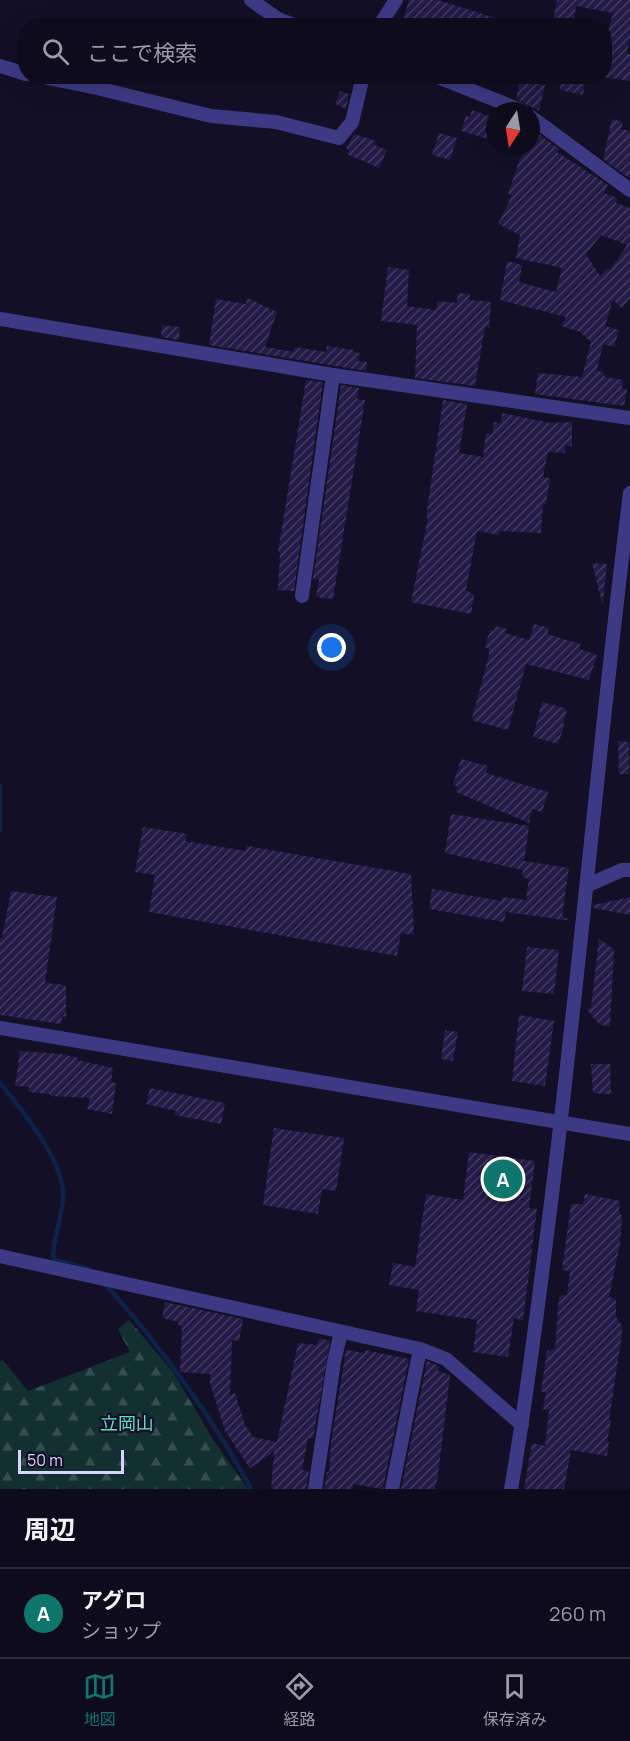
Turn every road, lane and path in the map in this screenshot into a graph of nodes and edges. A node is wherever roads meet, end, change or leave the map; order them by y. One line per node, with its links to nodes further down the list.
1 (251, 0): 3 (street)
2 (396, 0): 4 (street)
3 (278, 18)
4 (384, 18)
5 (0, 66): 6 (street)
6 (18, 72)
7 (77, 84): 8 (street)
8 (361, 84)
9 (455, 84): 10 (street)
10 (501, 102)
11 (540, 124): 12 (street)
12 (630, 190)
13 (0, 319): 14 (street)
14 (333, 375): 15 (street); 17 (street)
15 (630, 418)
16 (630, 493): 19 (street)
17 (302, 596)
18 (630, 870): 19 (street)
19 (588, 885): 21 (street)
20 (0, 1028): 21 (street)
21 (562, 1122): 22 (street); 26 (street)
22 (630, 1134)
23 (0, 1256): 24 (street)
24 (341, 1332): 25 (street); 27 (street)
25 (420, 1349): 26 (street); 28 (street)
26 (522, 1425): 29 (street)
27 (315, 1489)
28 (392, 1489)
29 (511, 1489)

